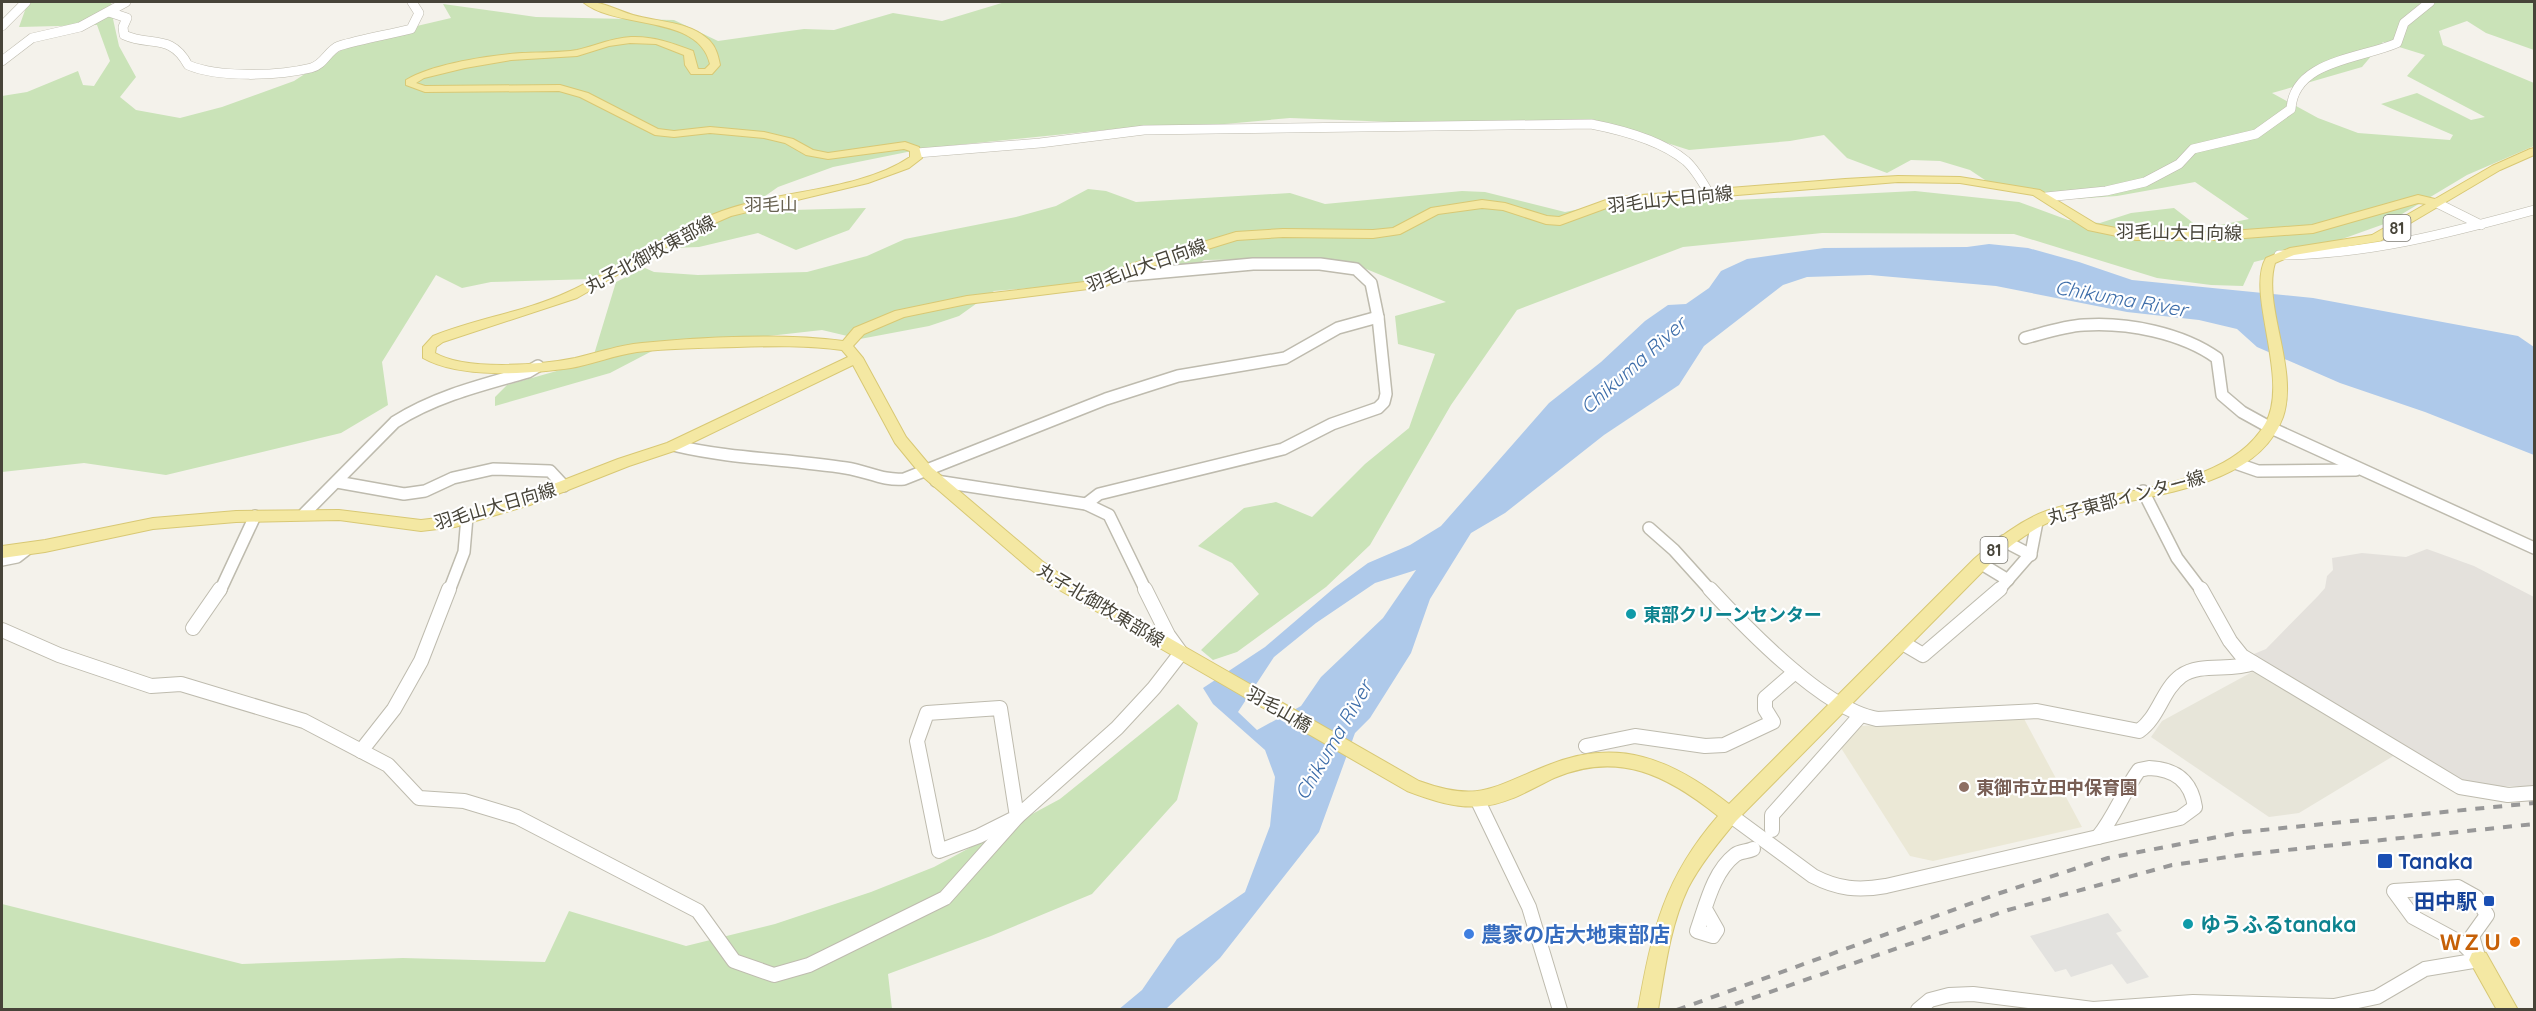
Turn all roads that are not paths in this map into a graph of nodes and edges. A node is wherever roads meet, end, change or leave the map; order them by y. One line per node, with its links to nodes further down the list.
1 (26, 2): 7 (street)
2 (126, 2): 6 (street)
3 (412, 2): 6 (street)
4 (588, 2): 10 (main road)
5 (2430, 2): 12 (street)
6 (109, 12): 8 (street)
7 (2, 26)
8 (2, 61)
9 (2535, 151): 13 (main road, 81)
10 (916, 153): 11 (street); 22 (main road, 丸子北御牧東部線)
11 (1710, 195): 12 (main road, 羽毛山大日向線); 17 (main road, 羽毛山大日向線)
12 (2046, 197): 13 (main road, 羽毛山大日向線)
13 (2437, 203): 15 (street); 16 (main road, 81)
14 (2535, 210): 15 (street)
15 (2481, 225): 16 (street)
16 (2279, 255): 23 (main road, 丸子東部インター線 / 81)
17 (1120, 276): 18 (street); 20 (main road, 羽毛山大日向線)
18 (1378, 316): 27 (street); 31 (street)
19 (2025, 338): 23 (street)
20 (846, 346): 21 (main road, 丸子北御牧東部線); 22 (main road, 丸子北御牧東部線)
21 (856, 358): 24 (main road, 羽毛山大日向線); 27 (main road, 丸子北御牧東部線)
22 (538, 366): 28 (street)
23 (2271, 428): 25 (main road, 丸子東部インター線 / 81); 26 (street)
24 (677, 446): 27 (street); 29 (main road, 羽毛山大日向線)
25 (2235, 463): 26 (street); 30 (main road, 丸子東部インター線 / 81)
26 (2361, 470): 38 (street)
27 (932, 477): 31 (street); 48 (main road, 丸子北御牧東部線)
28 (337, 482): 29 (street); 32 (street)
29 (564, 486): 34 (main road, 羽毛山大日向線)
30 (2143, 492): 35 (main road, 丸子東部インター線 / 81); 49 (street)
31 (1086, 504): 48 (street)
32 (304, 514): 33 (main road, 羽毛山大日向線); 34 (main road, 羽毛山大日向線)
33 (255, 516): 39 (main road, 羽毛山大日向線); 45 (street)
34 (467, 517): 55 (street)
35 (2037, 522): 37 (main road, 丸子東部インター線 / 81); 41 (street)
36 (1649, 528): 51 (street)
37 (2004, 541): 41 (street); 43 (main road, 丸子東部インター線 / 81)
38 (2535, 548)
39 (26, 550): 40 (main road, 羽毛山大日向線); 42 (street)
40 (2, 552)
41 (2031, 555): 44 (street)
42 (2, 560)
43 (1980, 563): 44 (street); 47 (main road, 丸子東部インター線 / 81)
44 (2008, 580): 47 (street)
45 (193, 628)
46 (2, 630): 55 (street)
47 (1901, 642): 52 (main road, 丸子東部インター線 / 81)
48 (1181, 653): 50 (main road, 丸子北御牧東部線); 60 (street)
49 (2253, 663): 53 (street); 56 (street)
50 (1201, 664): 57 (main road, 羽毛山橋)
51 (1795, 672): 52 (street); 54 (street)
52 (1840, 704): 53 (street); 58 (main road, 丸子東部インター線 / 81)
53 (1860, 716): 62 (street)
54 (1586, 746)
55 (361, 751): 60 (street)
56 (2535, 793)
57 (1477, 799): 58 (main road); 69 (street)
58 (1730, 815): 63 (street); 68 (main road, 丸子東部インター線 / 81)
59 (2115, 815): 61 (street); 61 (street); 63 (street)
60 (1017, 817): 60 (street)
61 (2131, 829): 63 (street)
62 (1772, 830)
63 (2098, 837)
64 (1753, 849): 65 (street)
65 (1704, 909)
66 (2479, 960): 66 (street); 67 (street); 71 (main road)
67 (2194, 1006): 70 (street)
68 (1649, 1007)
69 (1560, 1010)
70 (1918, 1010)
71 (2508, 1010)

